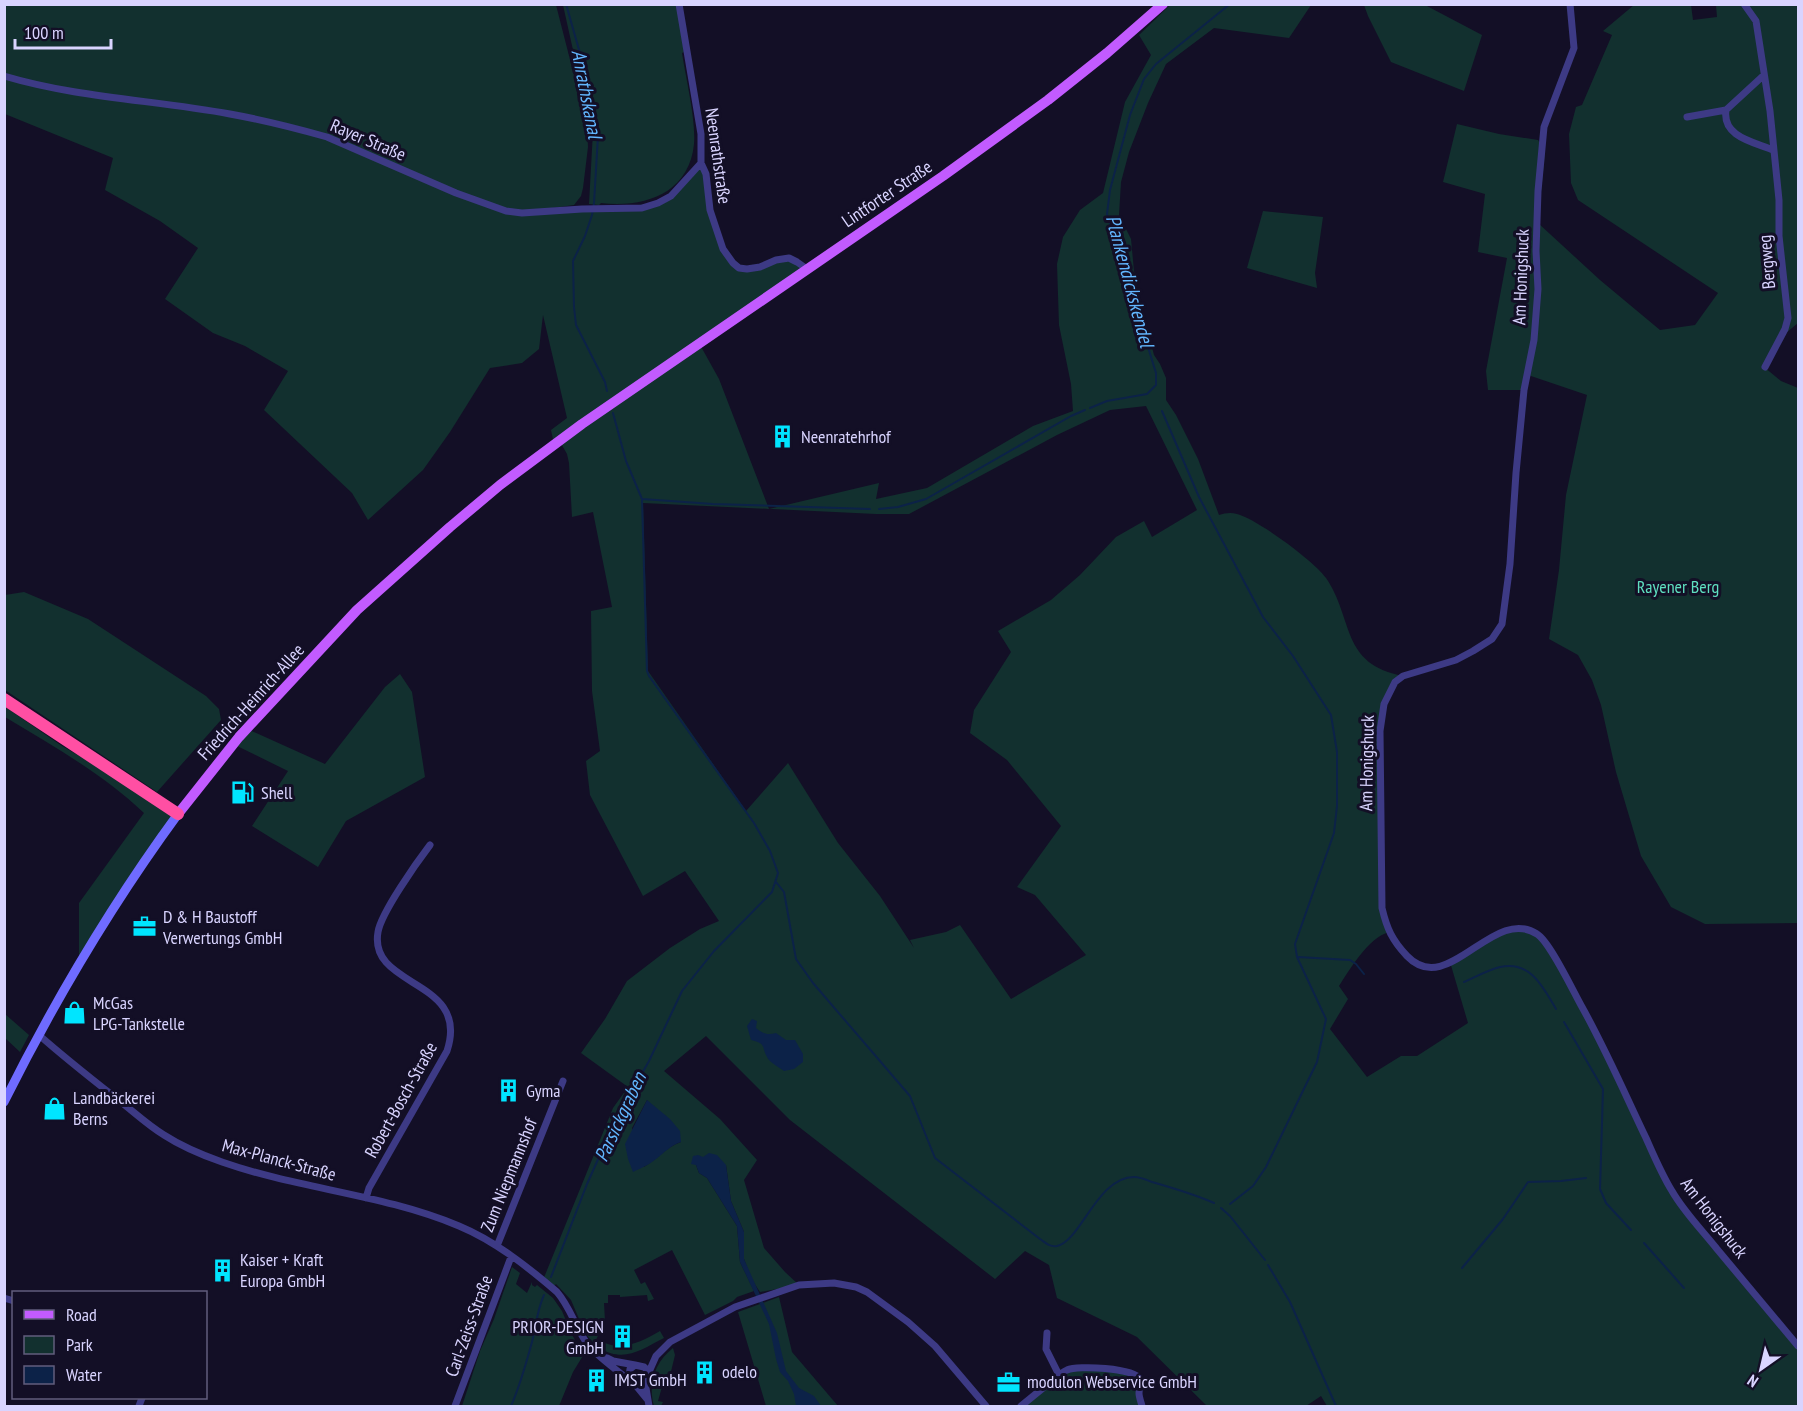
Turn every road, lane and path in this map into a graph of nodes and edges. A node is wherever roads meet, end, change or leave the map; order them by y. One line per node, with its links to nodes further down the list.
1 (679, 4): 10 (street, Neenrathstraße)
2 (1162, 4): 11 (main road, Lintforter Straße)
3 (1570, 4): 24 (street, Am Honigshuck)
4 (1744, 4): 5 (street, Bergweg)
5 (1764, 75): 7 (street); 9 (street, Bergweg)
6 (4, 76): 10 (street, Rayer Straße)
7 (1726, 110): 8 (street); 9 (street)
8 (1688, 117)
9 (1773, 150): 12 (street, Bergweg)
10 (701, 163): 11 (street, Neenrathstraße)
11 (807, 268): 13 (main road, Lintforter Straße)
12 (1765, 367)
13 (616, 400): 15 (main road, Friedrich-Heinrich-Allee)
14 (4, 699): 15 (highway)
15 (178, 814): 17 (main road, Friedrich-Heinrich-Allee)
16 (430, 845): 20 (street, Robert-Bosch-Straße)
17 (39, 1035): 19 (main road, Friedrich-Heinrich-Allee); 20 (street, Max-Planck-Straße)
18 (563, 1081): 21 (street, Zum Niepmannshof)
19 (4, 1102)
20 (366, 1198): 21 (street, Max-Planck-Straße)
21 (497, 1246): 22 (street, Max-Planck-Straße)
22 (511, 1257): 25 (street, Max-Planck-Straße); 32 (street, Carl-Zeiss-Straße)
23 (1047, 1333): 28 (street)
24 (1798, 1347)
25 (597, 1353): 27 (street); 30 (street, Max-Planck-Straße)
26 (656, 1356): 27 (street); 29 (street); 33 (street)
27 (637, 1365): 29 (street); 30 (street)
28 (1059, 1375): 34 (street); 35 (street)
29 (647, 1377): 30 (street); 31 (street)
30 (631, 1382): 31 (street, Max-Planck-Straße)
31 (648, 1403)
32 (455, 1407)
33 (986, 1407)
34 (1021, 1407)
35 (1142, 1407)

